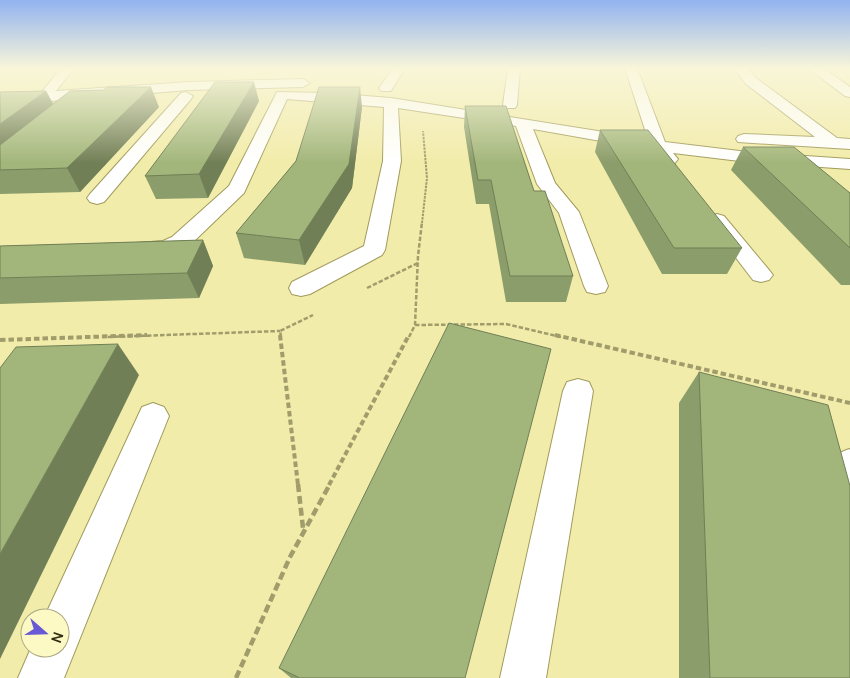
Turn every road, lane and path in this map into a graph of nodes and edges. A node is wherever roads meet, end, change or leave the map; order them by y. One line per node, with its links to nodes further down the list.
1 (15, 100): 10 (street)
2 (146, 100): 12 (street)
3 (183, 100): 23 (street)
4 (280, 100): 25 (street)
5 (394, 100): 29 (street)
6 (408, 100): 11 (street)
7 (512, 100): 13 (street)
8 (645, 100): 15 (street)
9 (776, 100): 17 (street)
10 (0, 101)
11 (420, 105): 13 (street); 26 (path)
12 (77, 106)
13 (512, 109): 15 (street); 28 (street)
14 (635, 126): 15 (street)
15 (661, 136): 19 (street); 21 (street)
16 (733, 138): 17 (street)
17 (834, 144): 18 (street)
18 (850, 144)
19 (797, 162): 20 (street); 22 (street)
20 (850, 164)
21 (682, 176)
22 (817, 179)
23 (97, 198)
24 (707, 207): 27 (street)
25 (127, 249)
26 (418, 262): 30 (path); 32 (path)
27 (761, 275)
28 (596, 286)
29 (301, 288)
30 (366, 288)
31 (315, 314): 33 (path)
32 (415, 325): 36 (path); 38 (path)
33 (280, 332): 34 (path); 38 (path)
34 (0, 340)
35 (578, 391): 43 (street)
36 (850, 403)
37 (153, 416): 39 (street)
38 (304, 530): 42 (path)
39 (70, 610)
40 (50, 658): 41 (street)
41 (41, 678)
42 (236, 678)
43 (523, 678)

